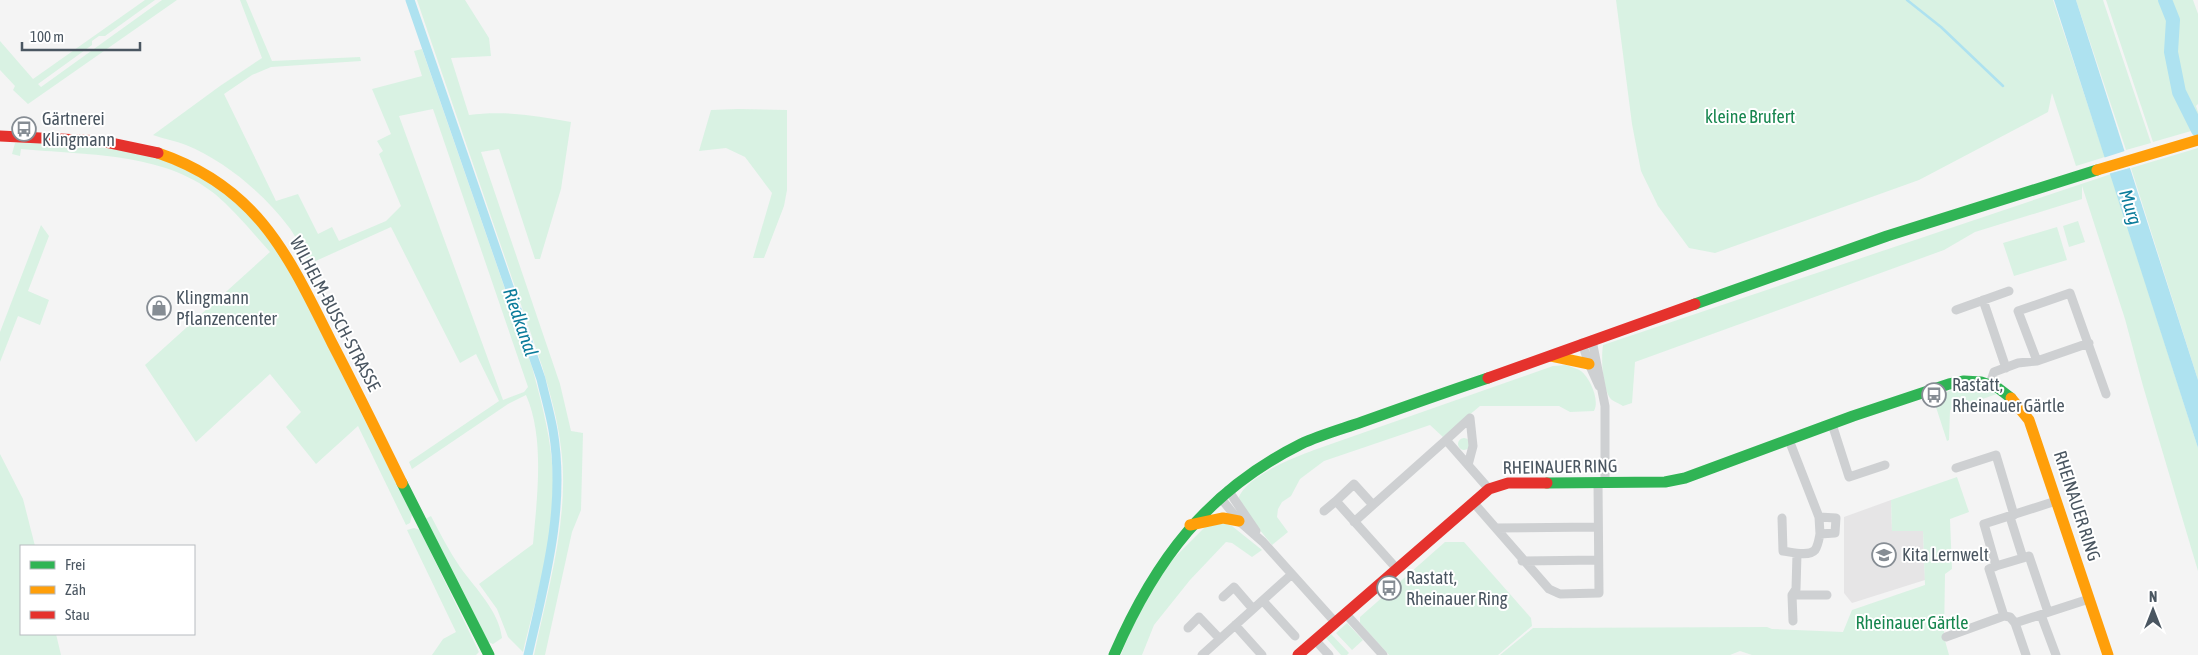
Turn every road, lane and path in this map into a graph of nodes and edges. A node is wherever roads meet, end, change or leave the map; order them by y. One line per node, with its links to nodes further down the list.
1 (0, 136): 65 (main road, WILHELM-BUSCH-STRASSE)
2 (2192, 141): 6 (main road)
3 (2009, 291): 4 (street)
4 (1983, 300): 5 (street); 11 (street)
5 (1956, 310)
6 (1587, 342): 8 (main road); 10 (street); 13 (street)
7 (2089, 343): 9 (street); 9 (street); 14 (street)
8 (1548, 355): 10 (main road); 23 (main road)
9 (2037, 361): 11 (street)
10 (1589, 364): 13 (street)
11 (2006, 368): 12 (street)
12 (1990, 384): 15 (main road, RHEINAUER RING); 25 (main road, RHEINAUER RING)
13 (1602, 390): 21 (street)
14 (2106, 394)
15 (1832, 424): 17 (main road, RHEINAUER RING); 19 (street)
16 (1446, 440): 18 (street); 18 (street); 27 (street)
17 (1789, 440): 21 (main road, RHEINAUER RING); 30 (street)
18 (1468, 464): 22 (street)
19 (1885, 464)
20 (1956, 468): 29 (street)
21 (1601, 483): 22 (main road, RHEINAUER RING); 35 (street)
22 (1489, 489): 26 (main road, RHEINAUER RING)
23 (1224, 494): 32 (street); 34 (main road); 38 (street)
24 (1336, 501): 27 (street); 28 (street); 33 (street)
25 (2056, 501): 29 (street); 49 (main road, RHEINAUER RING)
26 (1473, 502): 36 (street); 44 (main road, RHEINAUER RING)
27 (1373, 505): 33 (street)
28 (1324, 511)
29 (2012, 516): 40 (street); 43 (street)
30 (1820, 517): 37 (street); 37 (street)
31 (1782, 518): 39 (street)
32 (1239, 521): 34 (main road); 38 (street)
33 (1354, 522): 44 (street)
34 (1190, 525): 66 (main road)
35 (1598, 527): 36 (street); 41 (street)
36 (1496, 528): 42 (street)
37 (1820, 534): 39 (street)
38 (1262, 542): 45 (street)
39 (1797, 554): 46 (street)
40 (2023, 558): 43 (street); 53 (street)
41 (1598, 560): 42 (street); 42 (street)
42 (1522, 561)
43 (1996, 566): 54 (street)
44 (1397, 569): 52 (main road, RHEINAUER RING)
45 (1292, 574): 50 (street); 56 (street)
46 (1792, 595): 47 (street); 55 (street)
47 (1827, 595)
48 (1223, 597): 51 (street)
49 (2089, 599): 53 (street); 73 (main road, RHEINAUER RING)
50 (1262, 600): 51 (street); 60 (street)
51 (1253, 609): 58 (street)
52 (1345, 613): 56 (main road, RHEINAUER RING); 70 (street)
53 (2045, 614): 57 (street); 72 (street)
54 (2004, 616): 57 (street); 61 (street)
55 (1792, 621)
56 (1335, 622): 63 (main road, RHEINAUER RING)
57 (2015, 622): 71 (street)
58 (1236, 625): 62 (street); 67 (street)
59 (1188, 628): 62 (street)
60 (1295, 636)
61 (1946, 637)
62 (1220, 639): 64 (street)
63 (1315, 640): 68 (main road, RHEINAUER RING); 69 (street)
64 (1207, 654)
65 (489, 655)
66 (1114, 655)
67 (1262, 655)
68 (1298, 655)
69 (1329, 655)
70 (1383, 655)
71 (2026, 655)
72 (2056, 655)
73 (2108, 655)

